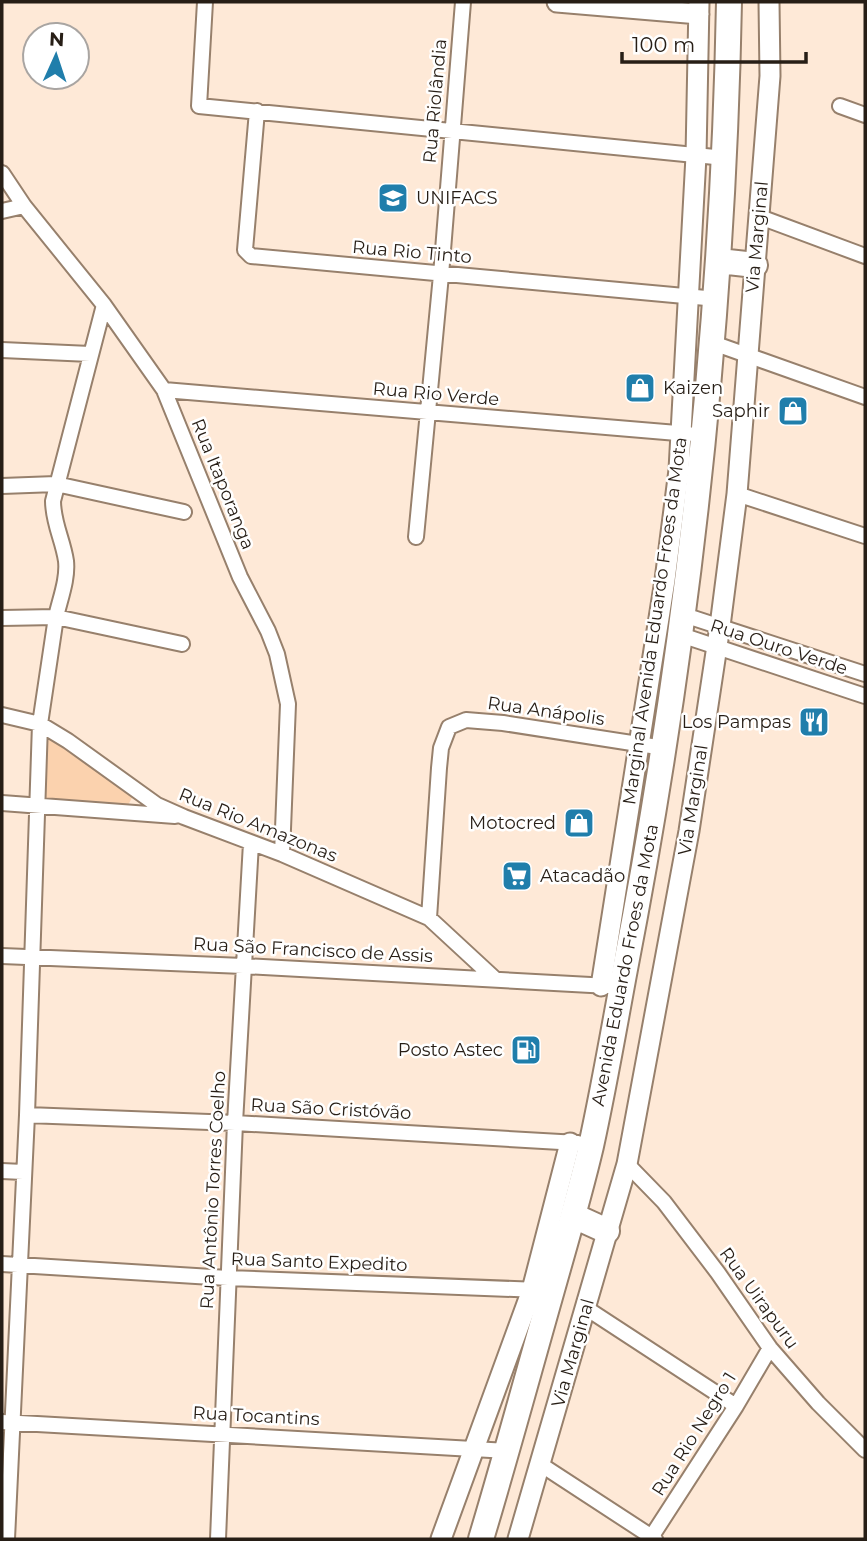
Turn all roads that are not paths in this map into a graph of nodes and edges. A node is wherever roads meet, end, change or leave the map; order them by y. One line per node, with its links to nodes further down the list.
1 (205, 2): 8 (street)
2 (463, 2): 10 (street, Rua Riolândia)
3 (557, 2): 5 (street)
4 (769, 2): 16 (street, Via Marginal)
5 (699, 8): 6 (street); 11 (street, Marginal Avenida Eduardo Froes da Mota)
6 (729, 9): 12 (highway, Avenida Eduardo Froes da Mota)
7 (840, 106): 9 (street)
8 (257, 111): 10 (street); 20 (street, Rua Rio Tinto)
9 (865, 115)
10 (452, 130): 11 (street); 20 (street, Rua Riolândia)
11 (696, 156): 12 (street); 21 (street, Marginal Avenida Eduardo Froes da Mota)
12 (725, 158): 18 (highway, Avenida Eduardo Froes da Mota)
13 (2, 173): 14 (street, Rua Itaporanga)
14 (24, 206): 15 (street); 23 (street, Rua Itaporanga)
15 (2, 211)
16 (760, 217): 17 (street); 19 (street, Via Marginal)
17 (865, 256)
18 (719, 261): 19 (highway); 22 (highway, Avenida Eduardo Froes da Mota)
19 (755, 265): 27 (street, Via Marginal)
20 (441, 275): 21 (street, Rua Rio Tinto); 30 (street, Rua Riolândia)
21 (689, 296): 22 (street, Rua Rio Tinto); 31 (street, Marginal Avenida Eduardo Froes da Mota)
22 (717, 299): 24 (highway, Avenida Eduardo Froes da Mota)
23 (104, 305): 26 (street); 28 (street, Rua Itaporanga)
24 (713, 343): 27 (street); 31 (highway, Avenida Eduardo Froes da Mota)
25 (2, 350): 26 (street)
26 (90, 354): 32 (street)
27 (747, 355): 29 (street); 34 (street, Via Marginal)
28 (164, 390): 30 (street, Rua Rio Verde); 54 (street, Rua Itaporanga)
29 (865, 397)
30 (428, 413): 31 (street, Rua Rio Verde); 37 (street, Rua Riolândia)
31 (694, 434): 40 (highway, Avenida Eduardo Froes da Mota); 48 (street, Marginal Avenida Eduardo Froes da Mota)
32 (56, 484): 33 (street); 35 (street); 38 (street)
33 (2, 486)
34 (737, 494): 36 (street); 41 (street, Via Marginal)
35 (184, 512)
36 (865, 536)
37 (416, 537)
38 (56, 617): 39 (street); 42 (street); 47 (street)
39 (2, 618)
40 (683, 625): 41 (street, Rua Ouro Verde); 43 (street, Rua Ouro Verde); 49 (highway, Avenida Eduardo Froes da Mota)
41 (720, 626): 43 (street, Via Marginal); 44 (street, Rua Ouro Verde)
42 (182, 644)
43 (717, 647): 45 (street, Rua Ouro Verde); 64 (street, Via Marginal)
44 (865, 674)
45 (865, 696)
46 (2, 715): 47 (street, Rua Rio Amazonas)
47 (40, 724): 51 (street); 52 (street, Rua Rio Amazonas)
48 (640, 744): 49 (street, Rua Anápolis); 55 (street, Rua Anápolis); 60 (street, Marginal Avenida Eduardo Froes da Mota)
49 (664, 748): 60 (highway, Avenida Eduardo Froes da Mota)
50 (2, 803): 51 (street)
51 (36, 805): 52 (street); 57 (street)
52 (184, 817): 53 (street, Rua Rio Amazonas)
53 (250, 843): 54 (street, Rua Rio Amazonas); 58 (street, Rua Antônio Torres Coelho)
54 (282, 854): 55 (street, Rua Rio Amazonas)
55 (429, 918): 59 (street, Rua Rio Amazonas)
56 (2, 956): 57 (street, Rua São Francisco de Assis)
57 (32, 957): 58 (street, Rua São Francisco de Assis); 61 (street)
58 (243, 966): 59 (street, Rua São Francisco de Assis); 62 (street, Rua Antônio Torres Coelho)
59 (495, 979): 60 (street, Rua São Francisco de Assis)
60 (612, 986): 63 (highway, Avenida Eduardo Froes da Mota)
61 (27, 1115): 62 (street, Rua São Cristóvão); 66 (street)
62 (235, 1123): 63 (street, Rua São Cristóvão); 71 (street, Rua Antônio Torres Coelho)
63 (581, 1143): 67 (highway, Avenida Eduardo Froes da Mota); 72 (street)
64 (627, 1164): 68 (street, Via Marginal); 74 (street, Rua Uirapuru)
65 (2, 1171): 66 (street)
66 (23, 1172): 70 (street)
67 (574, 1216): 68 (highway); 72 (highway, Avenida Eduardo Froes da Mota)
68 (607, 1231): 73 (street, Via Marginal)
69 (2, 1264): 70 (street, Rua Santo Expedito)
70 (18, 1265): 71 (street, Rua Santo Expedito); 76 (street)
71 (228, 1278): 72 (street, Rua Santo Expedito); 77 (street, Rua Antônio Torres Coelho)
72 (542, 1290): 78 (street); 80 (highway, Avenida Eduardo Froes da Mota)
73 (586, 1308): 75 (street); 81 (street, Via Marginal)
74 (770, 1348): 75 (street, Rua Rio Negro 1); 79 (street, Rua Uirapuru)
75 (736, 1406): 82 (street, Rua Rio Negro 1)
76 (8, 1423): 77 (street, Rua Tocantins); 83 (street)
77 (222, 1433): 78 (street, Rua Tocantins); 84 (street, Rua Antônio Torres Coelho)
78 (473, 1448): 80 (street, Rua Tocantins); 85 (street)
79 (865, 1450)
80 (508, 1451): 86 (highway, Avenida Eduardo Froes da Mota)
81 (540, 1464): 82 (street); 87 (street, Via Marginal)
82 (652, 1538)
83 (7, 1539)
84 (218, 1539)
85 (441, 1539)
86 (481, 1539)
87 (518, 1539)

